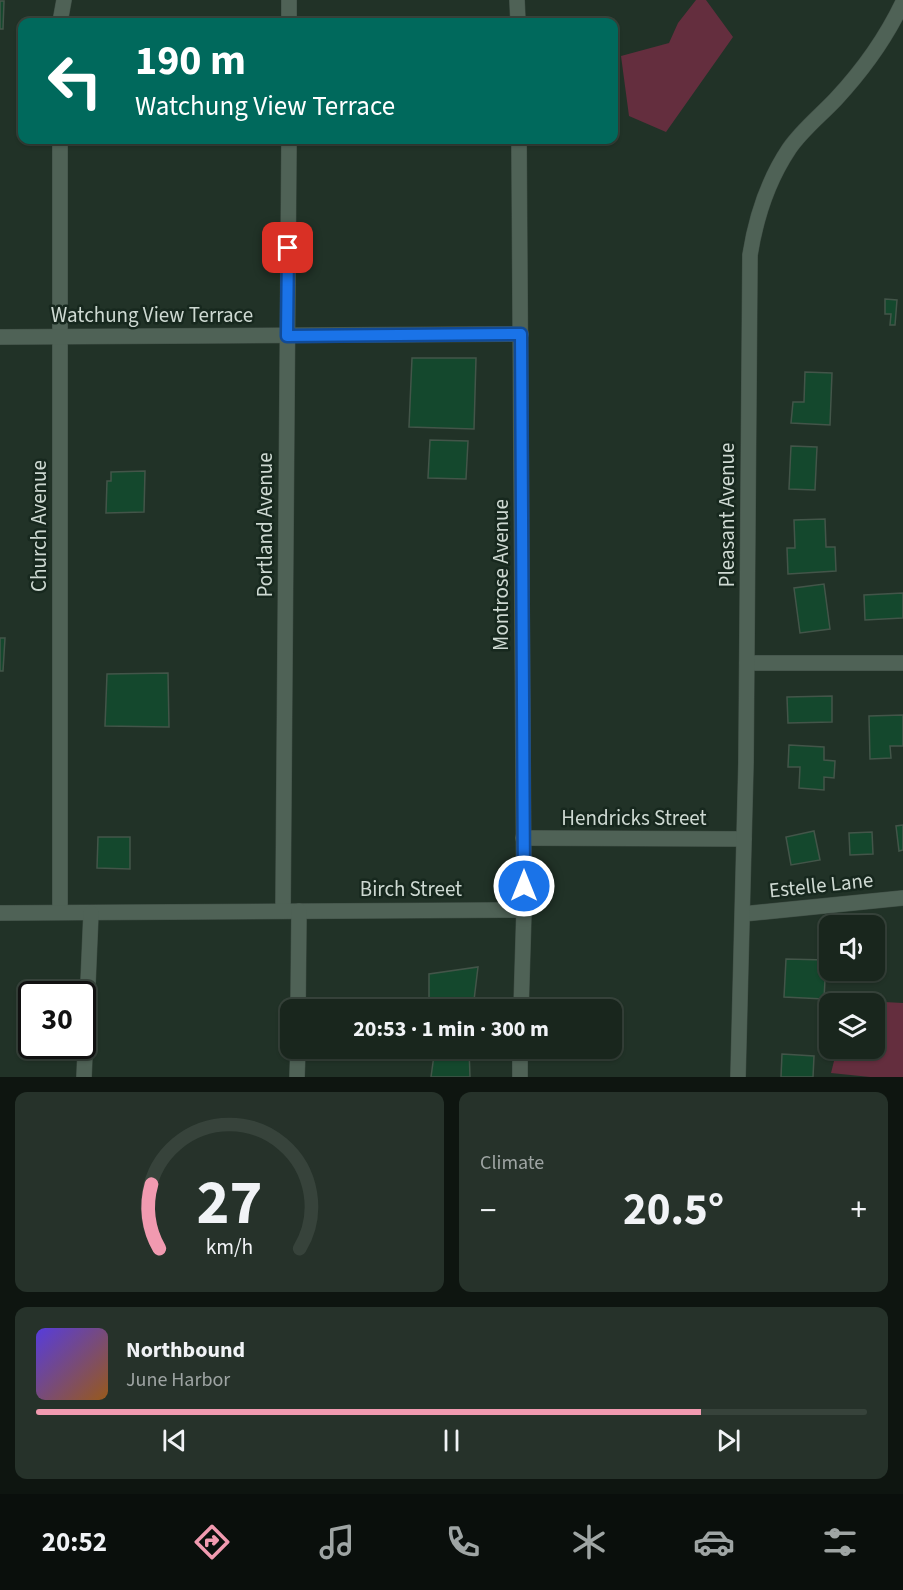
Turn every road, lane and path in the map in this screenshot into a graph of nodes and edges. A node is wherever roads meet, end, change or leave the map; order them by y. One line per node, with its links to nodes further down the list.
1 (63, 0): 5 (street)
2 (289, 0): 6 (street)
3 (518, 0): 7 (street)
4 (903, 2): 15 (street, Pleasant Avenue)
5 (61, 18)
6 (289, 18)
7 (518, 18)
8 (60, 144): 12 (street, Church Avenue)
9 (288, 144): 13 (street, Portland Avenue)
10 (519, 144): 11 (street, Montrose Avenue)
11 (521, 334): 13 (street, Watchung View Terrace); 17 (street, Montrose Avenue)
12 (60, 336): 13 (street, Watchung View Terrace); 14 (street, Watchung View Terrace); 23 (street, Church Avenue)
13 (287, 336): 21 (street, Portland Avenue)
14 (0, 337)
15 (747, 663): 16 (street); 18 (street, Pleasant Avenue)
16 (903, 663)
17 (523, 838): 18 (street, Hendricks Street); 20 (street, Montrose Avenue)
18 (744, 839): 26 (street, Pleasant Avenue)
19 (903, 898): 26 (street, Estelle Lane)
20 (524, 910): 22 (street, Birch Street); 28 (street, Montrose Avenue)
21 (283, 911): 22 (street, Birch Street); 24 (street)
22 (299, 911): 27 (street)
23 (60, 912): 24 (street); 25 (street)
24 (91, 912): 31 (street)
25 (0, 913)
26 (742, 914): 34 (street, Pleasant Avenue)
27 (298, 999)
28 (521, 999)
29 (298, 1059): 32 (street)
30 (520, 1059): 33 (street)
31 (84, 1077)
32 (297, 1077)
33 (520, 1077)
34 (738, 1077)

